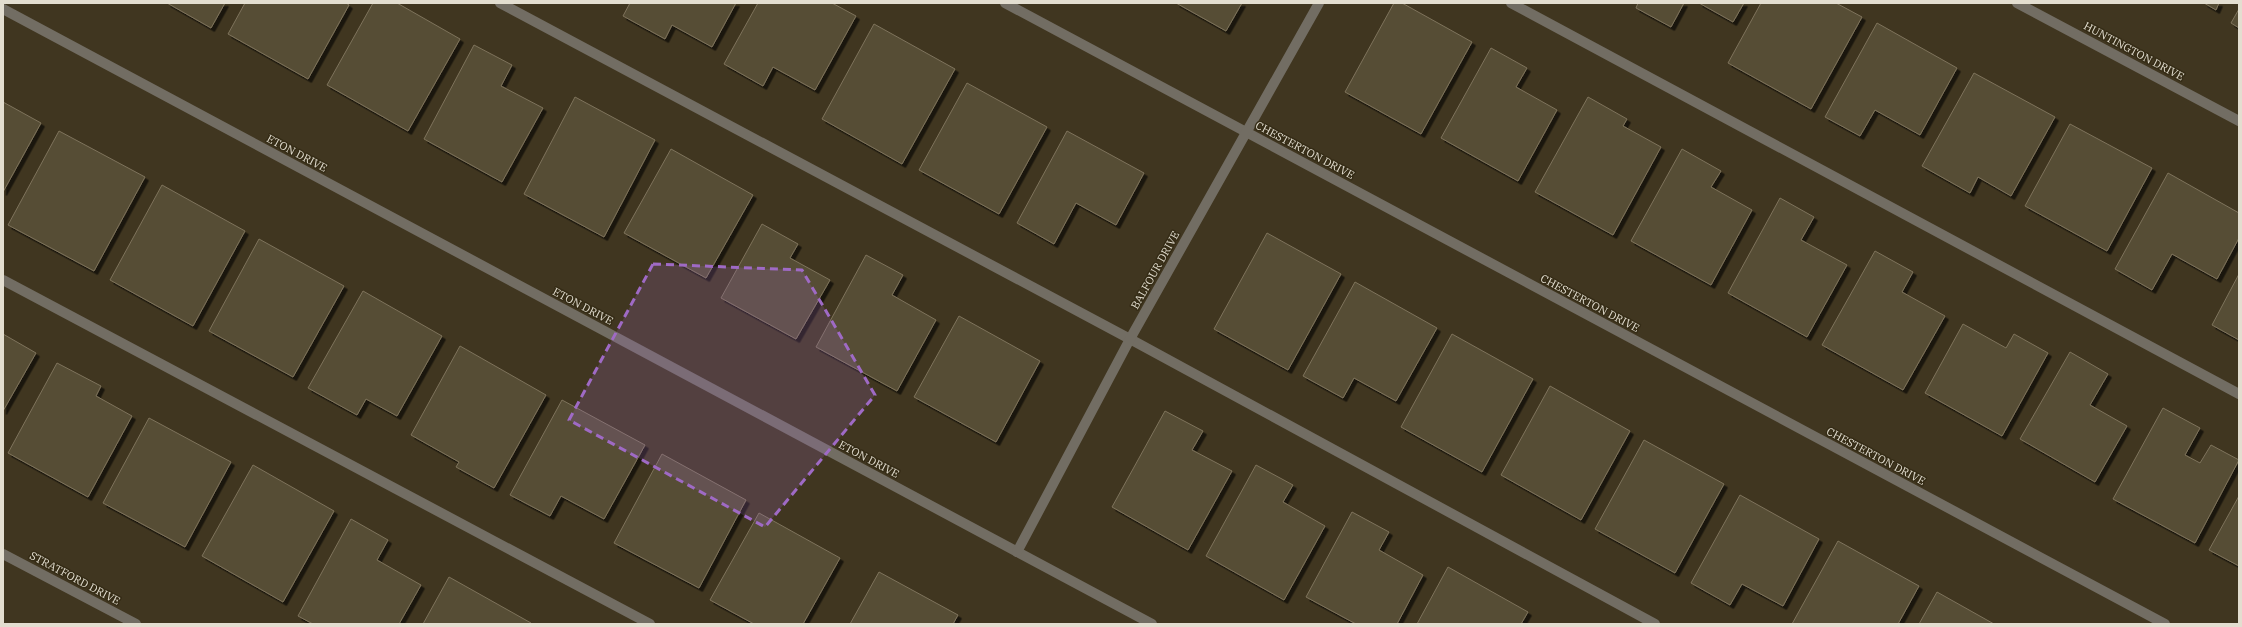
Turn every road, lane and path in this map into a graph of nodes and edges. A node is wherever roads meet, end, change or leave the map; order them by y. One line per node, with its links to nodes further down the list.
1 (500, 3): 10 (street)
2 (1005, 3): 8 (street, CHESTERTON DRIVE)
3 (1319, 3): 8 (street, BALFOUR DRIVE)
4 (1511, 3): 11 (street)
5 (2017, 3): 7 (street, HUNTINGTON DRIVE)
6 (3, 9): 12 (street, ETON DRIVE)
7 (2239, 121)
8 (1247, 133): 10 (street, BALFOUR DRIVE); 18 (street, CHESTERTON DRIVE)
9 (3, 280): 15 (street)
10 (1130, 339): 12 (street, BALFOUR DRIVE); 17 (street)
11 (2239, 394)
12 (1017, 552): 16 (street, ETON DRIVE)
13 (3, 554): 14 (street, STRATFORD DRIVE)
14 (136, 624)
15 (650, 624)
16 (1152, 624)
17 (1655, 624)
18 (2165, 624)

